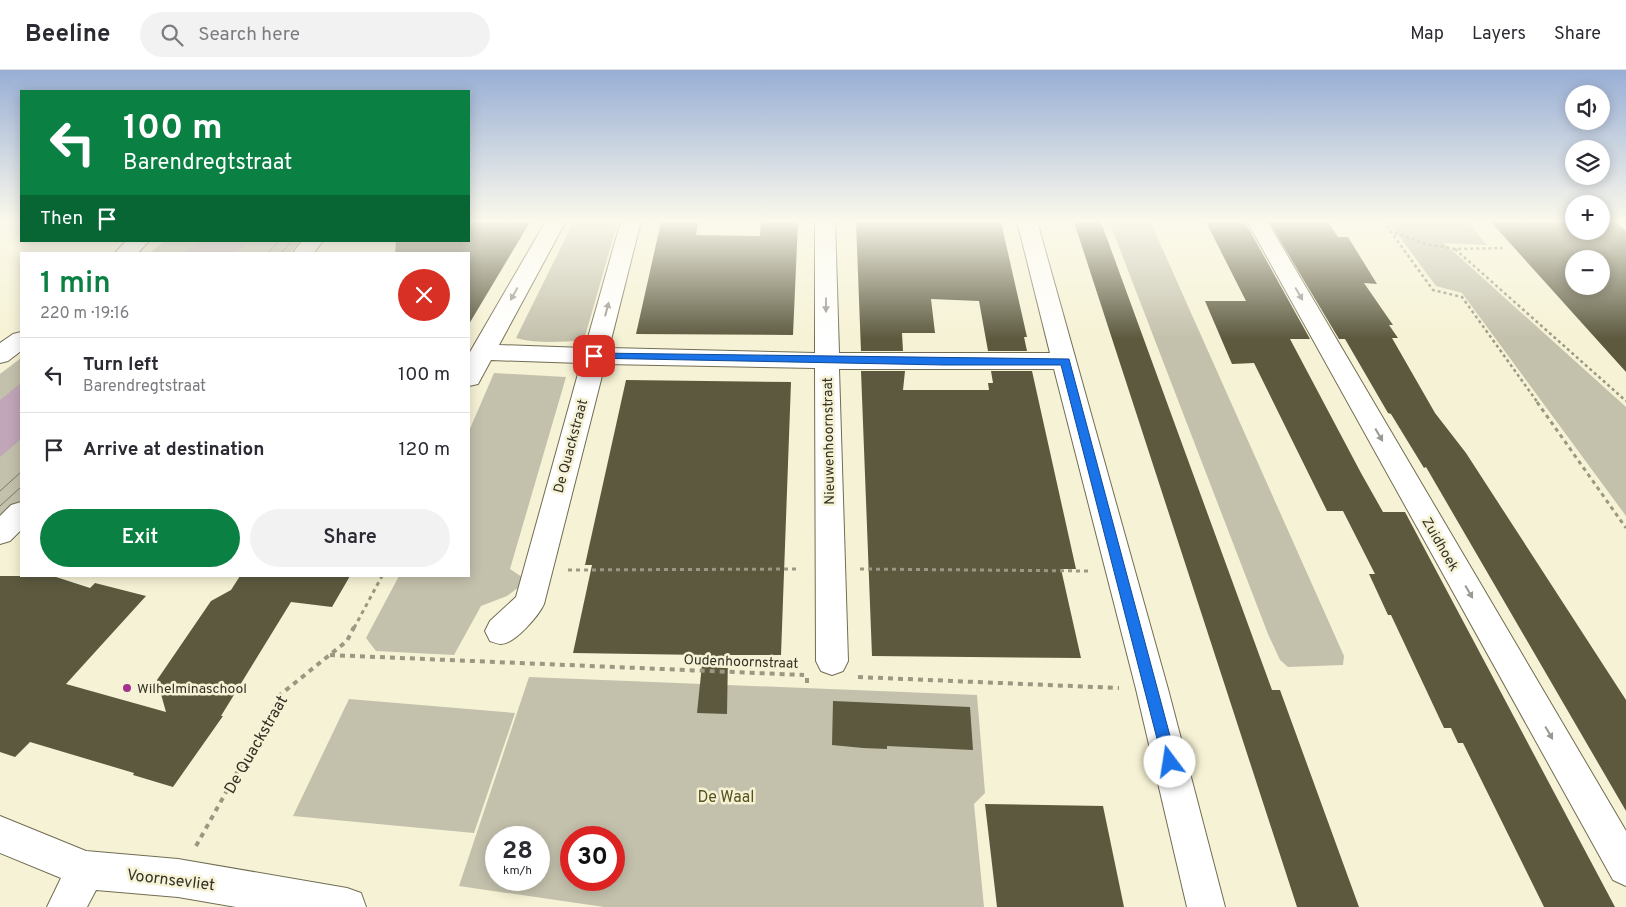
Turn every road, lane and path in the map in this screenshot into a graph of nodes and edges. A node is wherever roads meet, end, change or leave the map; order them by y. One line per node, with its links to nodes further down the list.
1 (534, 260): 9 (street, one-way to 9)
2 (620, 260): 11 (street, De Quackstraat, one-way to 2)
3 (825, 260): 12 (street, Nieuwenhoornstraat, one-way to 12)
4 (1037, 260): 13 (street)
5 (1279, 260): 25 (street, Zuidhoek, one-way to 25)
6 (1411, 260): 17 (path)
7 (1467, 260): 15 (path)
8 (20, 340): 10 (street)
9 (482, 352): 11 (street); 14 (street)
10 (0, 355)
11 (594, 356): 12 (street); 20 (street, De Quackstraat)
12 (826, 360): 13 (street); 22 (street, Nieuwenhoornstraat)
13 (1065, 361): 23 (street)
14 (470, 376)
15 (1626, 401)
16 (20, 515): 18 (street)
17 (1626, 528)
18 (0, 533)
19 (381, 577): 21 (path, De Quackstraat)
20 (501, 631)
21 (330, 655): 22 (path, Oudenhoornstraat); 27 (path, De Quackstraat)
22 (833, 671): 23 (path, Oudenhoornstraat)
23 (1152, 689): 30 (street)
24 (0, 834): 26 (street, Voornsevliet)
25 (1626, 867)
26 (86, 870): 27 (street, Voornsevliet); 28 (street)
27 (178, 878): 29 (street, Voornsevliet)
28 (66, 907)
29 (347, 907)
30 (1206, 907)

